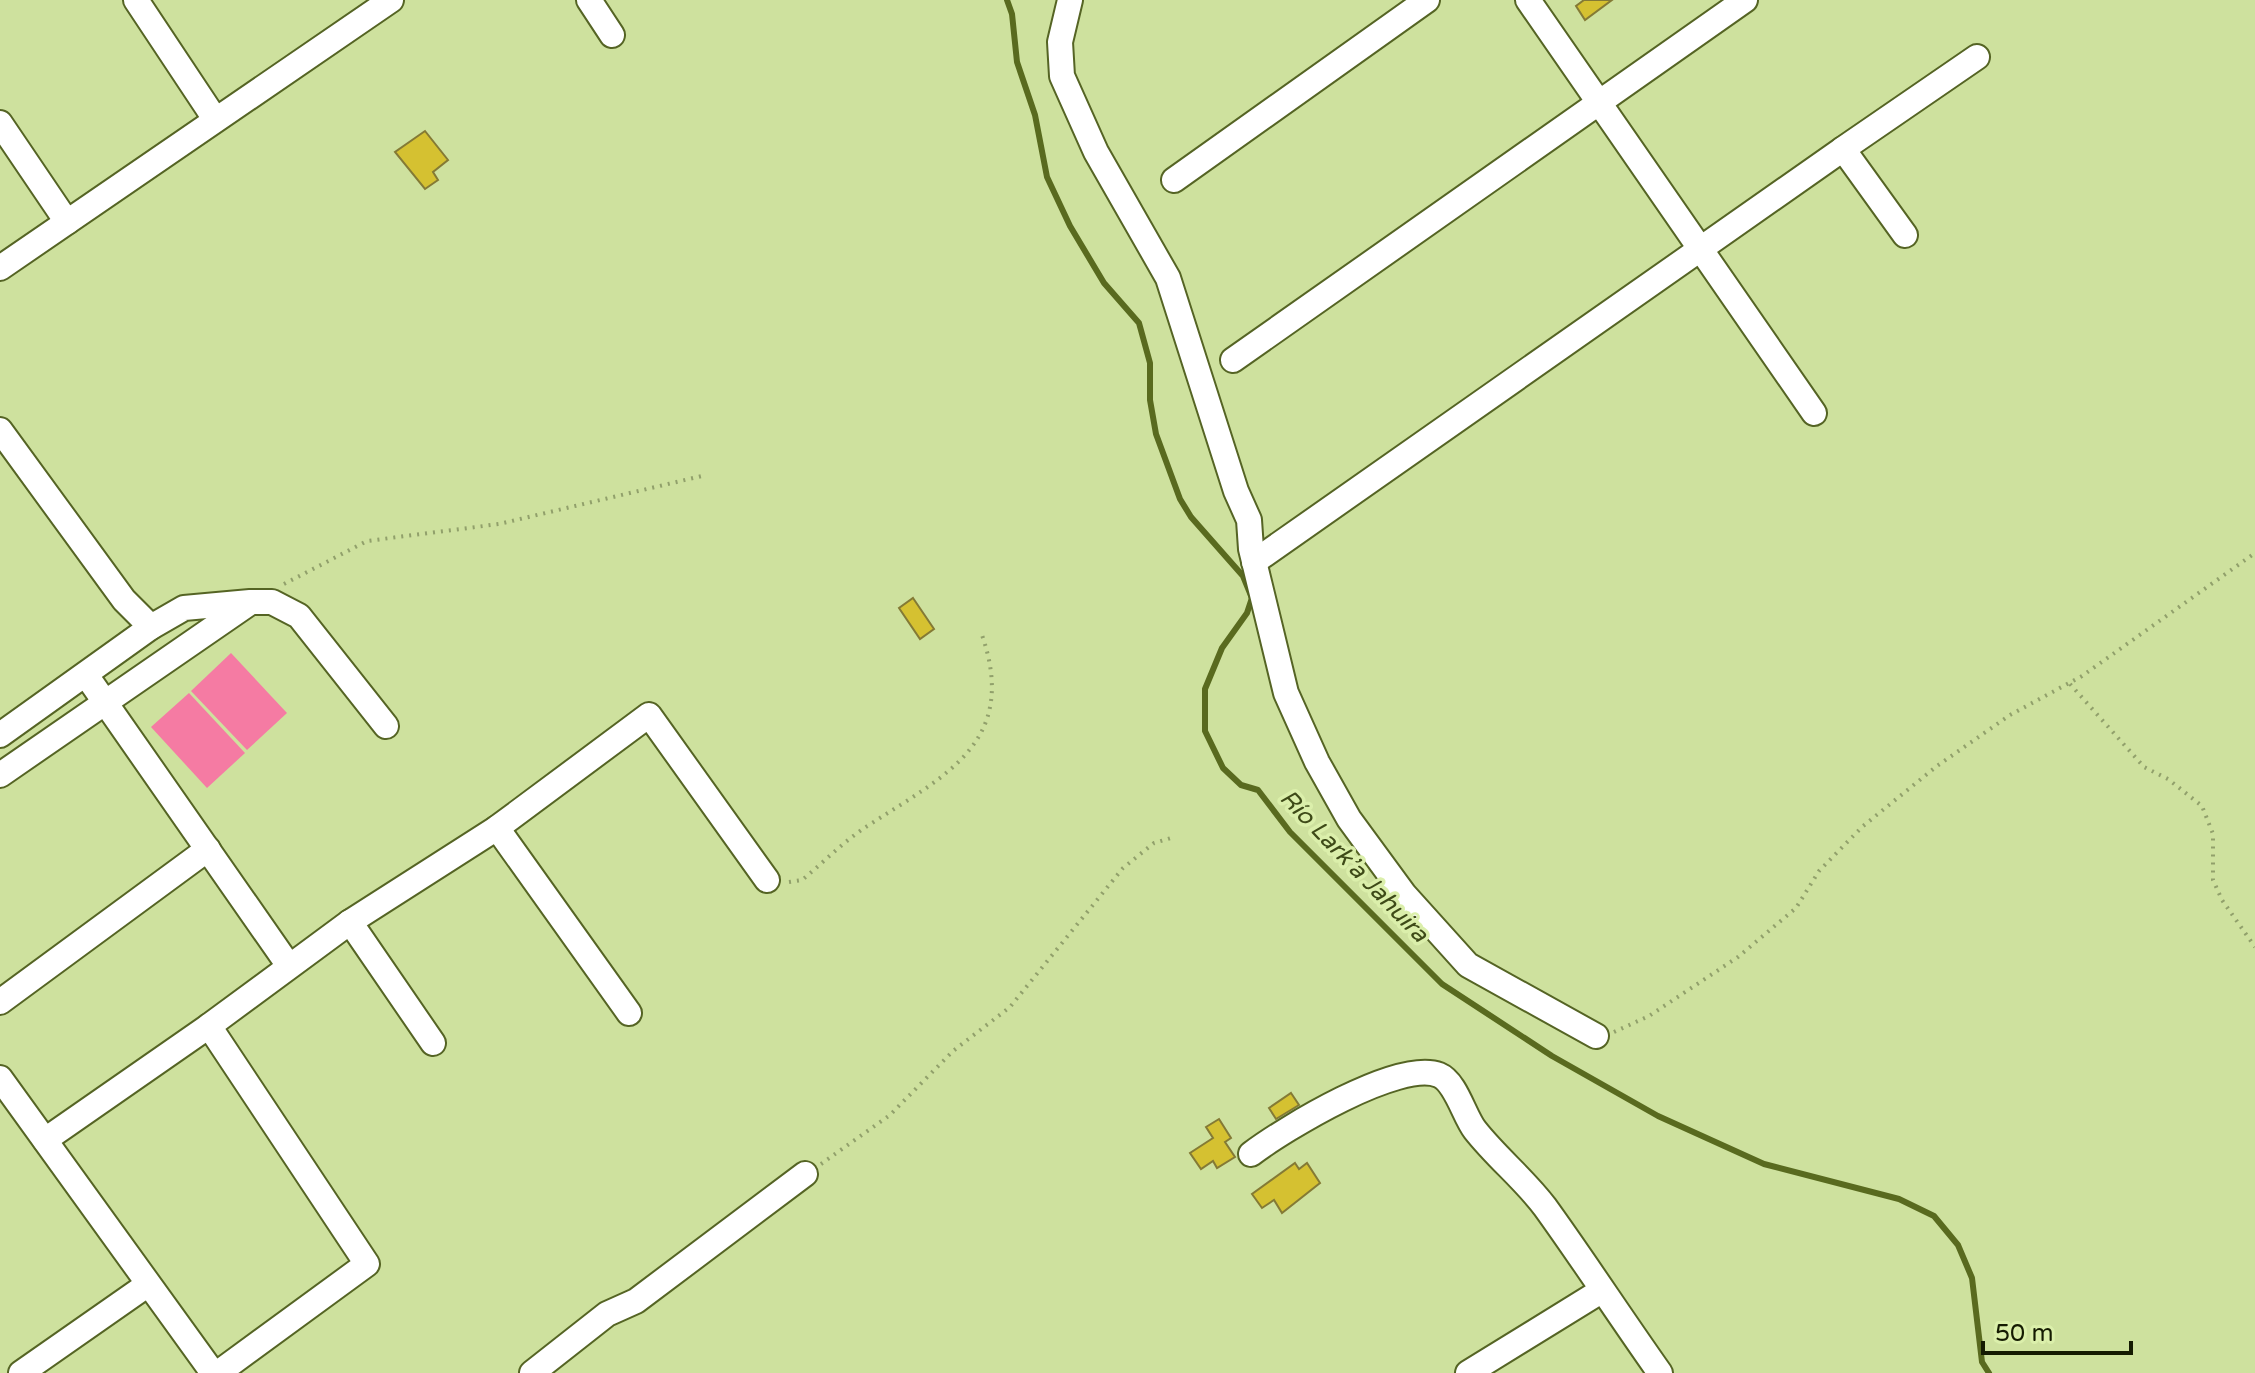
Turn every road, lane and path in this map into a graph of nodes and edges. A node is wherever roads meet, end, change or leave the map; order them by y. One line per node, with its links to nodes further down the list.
1 (136, 0): 11 (street)
2 (391, 0): 11 (street)
3 (589, 0): 8 (street)
4 (1070, 0): 24 (street)
5 (1427, 0): 14 (street)
6 (1528, 0): 10 (street)
7 (1745, 0): 10 (street)
8 (612, 35)
9 (1977, 57): 13 (street)
10 (1598, 102): 17 (street); 19 (street)
11 (215, 119): 15 (street)
12 (0, 123): 15 (street)
13 (1843, 149): 16 (street); 17 (street)
14 (1174, 180)
15 (67, 222): 18 (street)
16 (1905, 235)
17 (1702, 249): 20 (street); 24 (street)
18 (0, 268)
19 (1233, 360)
20 (1814, 413)
21 (0, 430): 26 (street)
22 (706, 475): 25 (path)
23 (2255, 553): 29 (path)
24 (1254, 562): 44 (street)
25 (250, 602): 26 (street); 30 (street); 31 (street)
26 (151, 627): 28 (street)
27 (982, 635): 37 (path)
28 (86, 675): 30 (street); 32 (street)
29 (2070, 683): 39 (path); 44 (path)
30 (105, 703): 33 (street); 36 (street)
31 (386, 726)
32 (0, 735)
33 (0, 775)
34 (497, 828): 37 (street); 38 (street); 42 (street)
35 (1171, 838): 49 (path)
36 (208, 849): 40 (street); 41 (street)
37 (767, 880)
38 (350, 922): 40 (street); 45 (street)
39 (2255, 947)
40 (289, 966): 43 (street)
41 (0, 1002)
42 (629, 1013)
43 (209, 1026): 47 (street); 53 (street)
44 (1596, 1036)
45 (433, 1043)
46 (0, 1078): 47 (street)
47 (45, 1140): 50 (street)
48 (1251, 1154): 51 (street)
49 (805, 1174): 54 (street)
50 (147, 1285): 52 (street); 53 (street)
51 (1601, 1291): 55 (street); 56 (street)
52 (21, 1373)
53 (215, 1373)
54 (532, 1373)
55 (1468, 1373)
56 (1660, 1373)

